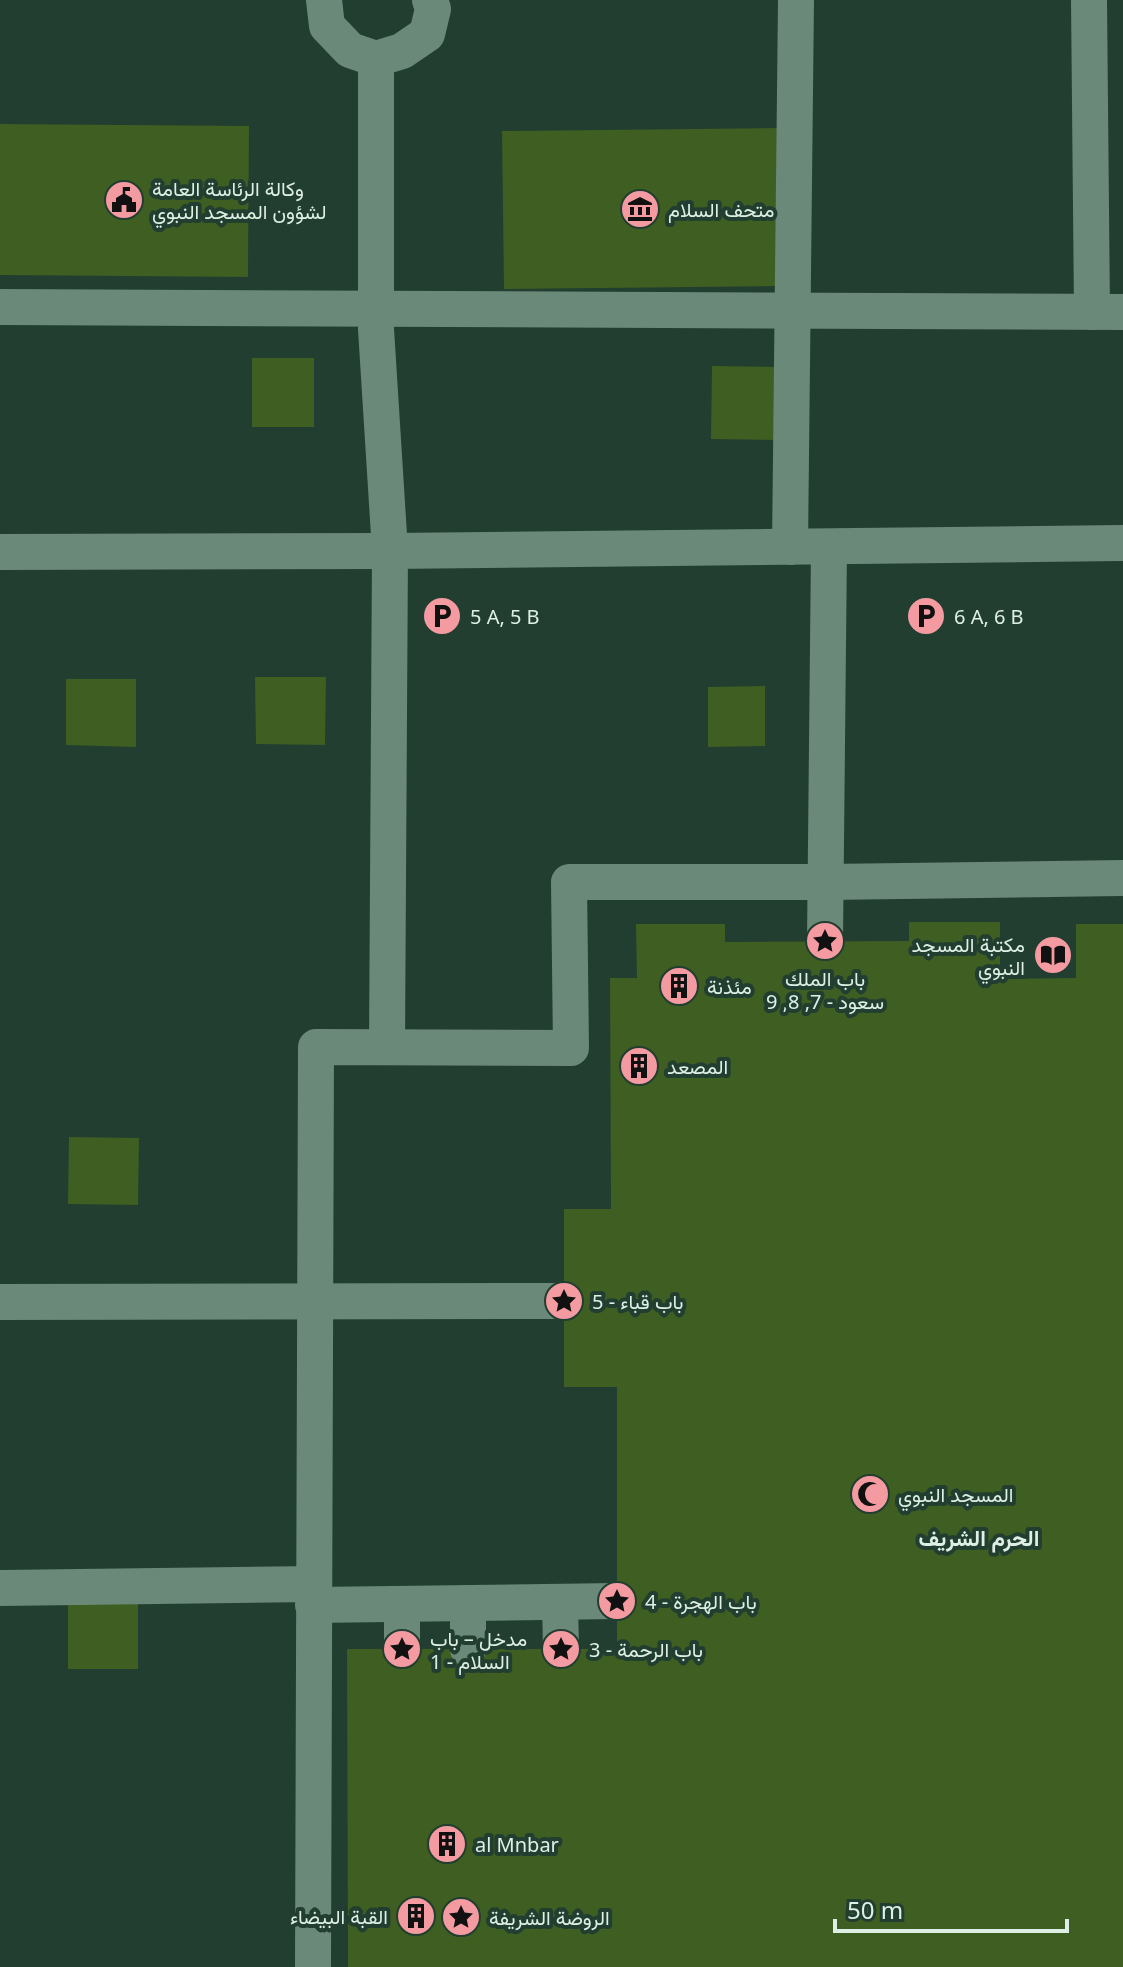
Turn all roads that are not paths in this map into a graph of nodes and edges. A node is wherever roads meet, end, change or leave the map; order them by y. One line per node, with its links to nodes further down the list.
1 (324, 0): 5 (street)
2 (430, 0): 5 (street)
3 (796, 0): 8 (street)
4 (1089, 0): 9 (street)
5 (376, 59): 7 (street)
6 (0, 307): 7 (street)
7 (376, 310): 8 (street); 13 (street)
8 (791, 311): 9 (street); 11 (street)
9 (1107, 312)
10 (1123, 543): 12 (street)
11 (790, 547): 12 (street); 13 (street)
12 (829, 547): 16 (street)
13 (390, 551): 14 (street); 18 (street)
14 (0, 552)
15 (1123, 878): 16 (street)
16 (826, 882): 17 (street); 18 (street)
17 (825, 941)
18 (387, 1047): 21 (street)
19 (564, 1301): 21 (street)
20 (0, 1302): 21 (street)
21 (315, 1302): 23 (street)
22 (0, 1588): 23 (street)
23 (314, 1595): 27 (street); 31 (street)
24 (617, 1601): 26 (street)
25 (468, 1603): 26 (street); 27 (street); 29 (street)
26 (560, 1603): 30 (street)
27 (402, 1604): 28 (street)
28 (402, 1649)
29 (468, 1649)
30 (561, 1649)
31 (313, 1967)

